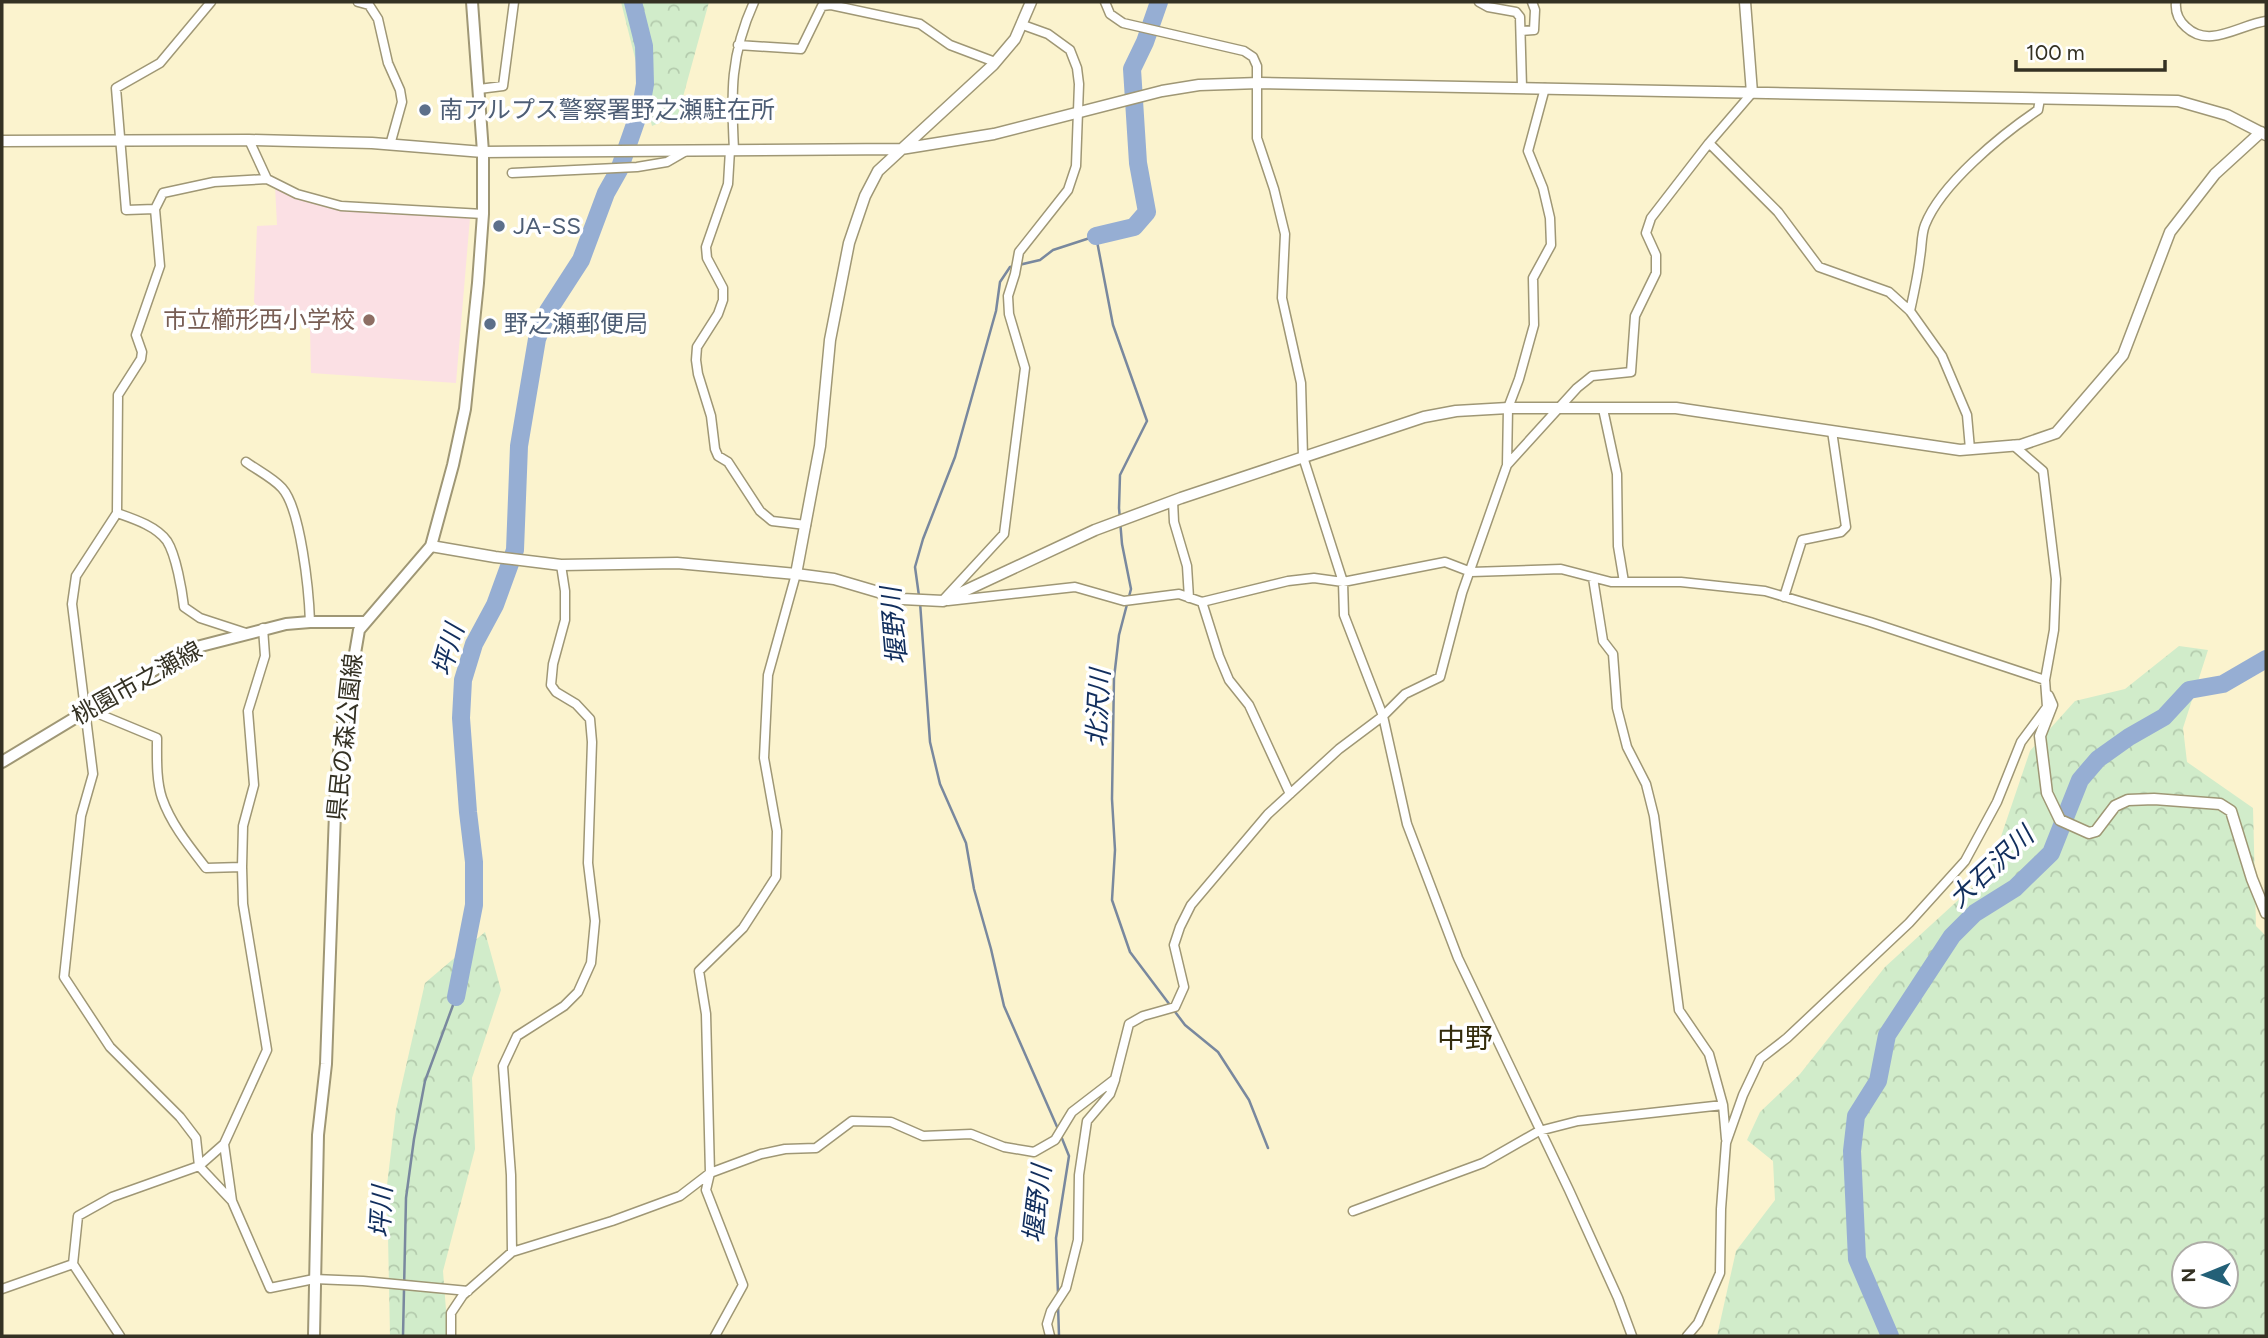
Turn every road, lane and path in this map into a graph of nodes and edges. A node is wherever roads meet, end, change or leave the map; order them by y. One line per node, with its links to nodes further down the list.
1 (211, 2): 25 (street)
2 (358, 2): 29 (street)
3 (472, 2): 20 (main road, 県民の森公園線)
4 (514, 2): 20 (street)
5 (754, 2): 15 (street)
6 (1031, 2): 13 (street)
7 (1105, 2): 17 (street)
8 (1479, 2): 14 (street)
9 (1532, 2): 14 (street)
10 (1745, 2): 21 (street)
11 (2176, 2): 12 (street)
12 (2266, 21)
13 (1023, 25): 16 (street); 23 (street)
14 (1522, 31): 18 (street)
15 (738, 46): 16 (street); 31 (street)
16 (995, 62): 30 (street)
17 (1259, 83): 18 (street); 23 (street); 45 (street)
18 (1522, 88): 19 (street)
19 (1545, 88): 21 (street); 39 (street)
20 (479, 89): 33 (main road, 県民の森公園線)
21 (1752, 93): 22 (street); 28 (street)
22 (2040, 99): 24 (street); 38 (street)
23 (1077, 111): 30 (street); 60 (street)
24 (2264, 130): 43 (street)
25 (122, 139): 26 (street); 27 (street); 36 (street)
26 (249, 140): 29 (street); 35 (street)
27 (2, 141)
28 (1709, 143): 38 (street); 40 (street)
29 (390, 145): 33 (street)
30 (901, 149): 31 (street); 50 (street)
31 (732, 150): 32 (street); 50 (street)
32 (686, 151): 33 (street); 34 (street)
33 (483, 152): 37 (main road, 県民の森公園線)
34 (512, 173)
35 (267, 178): 36 (street); 37 (street)
36 (155, 209): 49 (street)
37 (483, 214): 51 (main road, 県民の森公園線)
38 (1910, 311): 44 (street)
39 (1508, 408): 40 (street); 45 (street); 47 (street)
40 (1558, 409): 41 (street); 47 (street)
41 (1603, 409): 42 (street); 57 (street)
42 (1832, 431): 44 (street); 59 (street)
43 (2013, 445): 44 (street); 66 (street)
44 (1970, 449)
45 (1303, 457): 48 (street); 56 (street)
46 (246, 461): 62 (street)
47 (1507, 466): 53 (street)
48 (1173, 501): 58 (street); 60 (street)
49 (117, 513): 65 (street); 68 (street)
50 (806, 524): 54 (street)
51 (431, 546): 52 (street); 63 (main road, 県民の森公園線)
52 (561, 565): 54 (street); 83 (street)
53 (1471, 572): 55 (street); 56 (street); 69 (street)
54 (796, 574): 60 (street); 80 (street)
55 (1593, 578): 57 (street); 75 (street)
56 (1343, 582): 61 (street); 69 (street)
57 (1625, 582): 59 (street)
58 (1189, 597): 60 (street); 61 (street)
59 (1784, 597): 66 (street)
60 (943, 601)
61 (1202, 602): 71 (street)
62 (310, 622): 63 (main road, 桃園市之瀬線); 64 (main road, 桃園市之瀬線)
63 (365, 622): 85 (main road, 県民の森公園線)
64 (263, 628): 65 (main road, 桃園市之瀬線); 72 (street)
65 (246, 633): 68 (main road, 桃園市之瀬線)
66 (2045, 680): 67 (street)
67 (2048, 696): 73 (street); 77 (street)
68 (87, 709): 70 (main road, 桃園市之瀬線); 72 (street); 79 (street)
69 (1383, 716): 71 (street); 76 (street)
70 (2, 762)
71 (1290, 794): 74 (street)
72 (242, 867): 78 (street)
73 (2266, 914)
74 (1115, 1079): 80 (street); 92 (street)
75 (1723, 1105): 76 (street); 77 (street)
76 (1539, 1131): 82 (street); 93 (street)
77 (1726, 1143): 94 (street)
78 (224, 1144): 79 (street); 81 (street)
79 (199, 1166): 81 (street); 84 (street)
80 (710, 1173): 83 (street); 91 (street)
81 (232, 1200): 85 (street)
82 (1353, 1211)
83 (512, 1252): 87 (street)
84 (73, 1264): 86 (street); 88 (street)
85 (314, 1279): 87 (street); 89 (main road, 県民の森公園線)
86 (2, 1289)
87 (468, 1291): 90 (street)
88 (120, 1336)
89 (313, 1336)
90 (451, 1336)
91 (715, 1336)
92 (1049, 1336)
93 (1632, 1336)
94 (1687, 1336)

